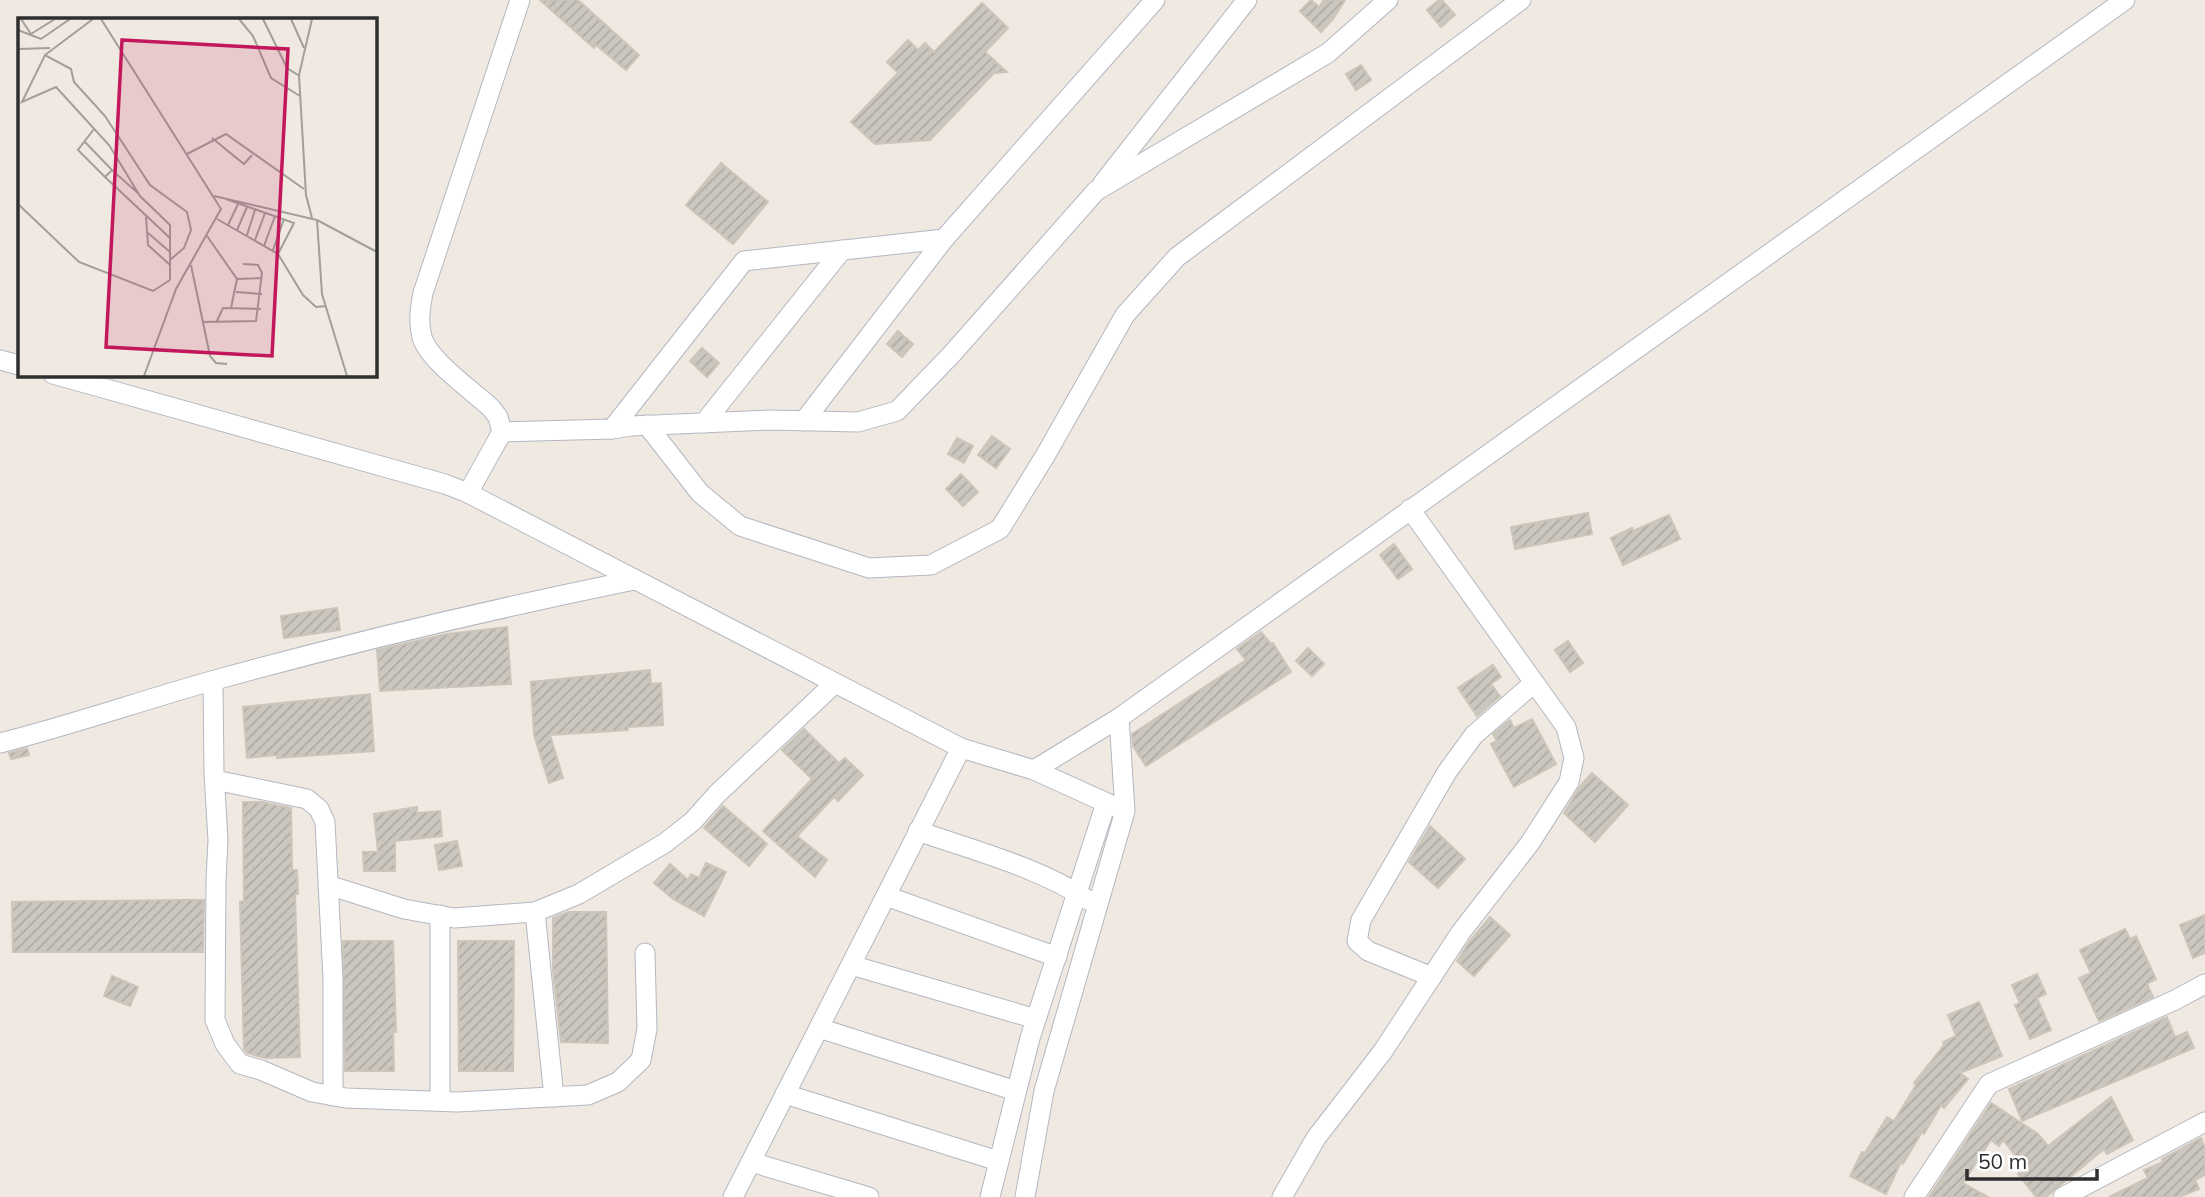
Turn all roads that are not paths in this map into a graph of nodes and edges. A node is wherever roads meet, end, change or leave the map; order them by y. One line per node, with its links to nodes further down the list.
1 (520, 0): 17 (street)
2 (1155, 0): 8 (street)
3 (1247, 0): 7 (street)
4 (1388, 0): 7 (street)
5 (1521, 0): 15 (street)
6 (2124, 0): 19 (street)
7 (1096, 191): 13 (street)
8 (944, 239): 9 (street); 13 (street)
9 (842, 250): 14 (street); 16 (street)
10 (0, 360): 11 (street)
11 (18, 365)
12 (60, 376): 18 (street)
13 (804, 421): 14 (street)
14 (704, 423): 15 (street)
15 (647, 425): 16 (street)
16 (612, 429): 17 (street)
17 (502, 432): 18 (street)
18 (468, 493): 20 (street)
19 (1410, 509): 22 (street); 24 (street)
20 (634, 580): 21 (street); 23 (street)
21 (213, 681): 25 (street); 28 (street)
22 (1534, 683): 41 (street); 41 (street)
23 (834, 684): 26 (street); 36 (street)
24 (1119, 718): 27 (street); 30 (street)
25 (0, 743)
26 (961, 748): 27 (street); 31 (street)
27 (1034, 770): 29 (street)
28 (215, 780): 32 (street); 47 (street)
29 (1106, 803): 30 (street); 33 (street)
30 (1125, 811): 35 (street)
31 (919, 831): 33 (street); 34 (street)
32 (328, 885): 37 (street); 47 (street)
33 (1078, 894): 35 (street); 39 (street)
34 (886, 896): 39 (street); 40 (street)
35 (1098, 907): 56 (street)
36 (535, 912): 37 (street); 48 (street)
37 (440, 915): 49 (street)
38 (645, 953): 48 (street)
39 (1057, 957): 43 (street)
40 (851, 965): 43 (street); 44 (street)
41 (1432, 977): 57 (street)
42 (2205, 984): 58 (street)
43 (1036, 1019): 45 (street)
44 (819, 1028): 45 (street); 46 (street)
45 (1016, 1091): 51 (street)
46 (785, 1094): 51 (street); 52 (street)
47 (333, 1096): 49 (street)
48 (554, 1097): 49 (street)
49 (439, 1101)
50 (2205, 1122): 59 (street)
51 (998, 1161): 55 (street)
52 (751, 1162): 53 (street); 54 (street)
53 (732, 1197)
54 (869, 1197)
55 (990, 1197)
56 (1025, 1197)
57 (1282, 1197)
58 (1914, 1197)
59 (2063, 1197)

